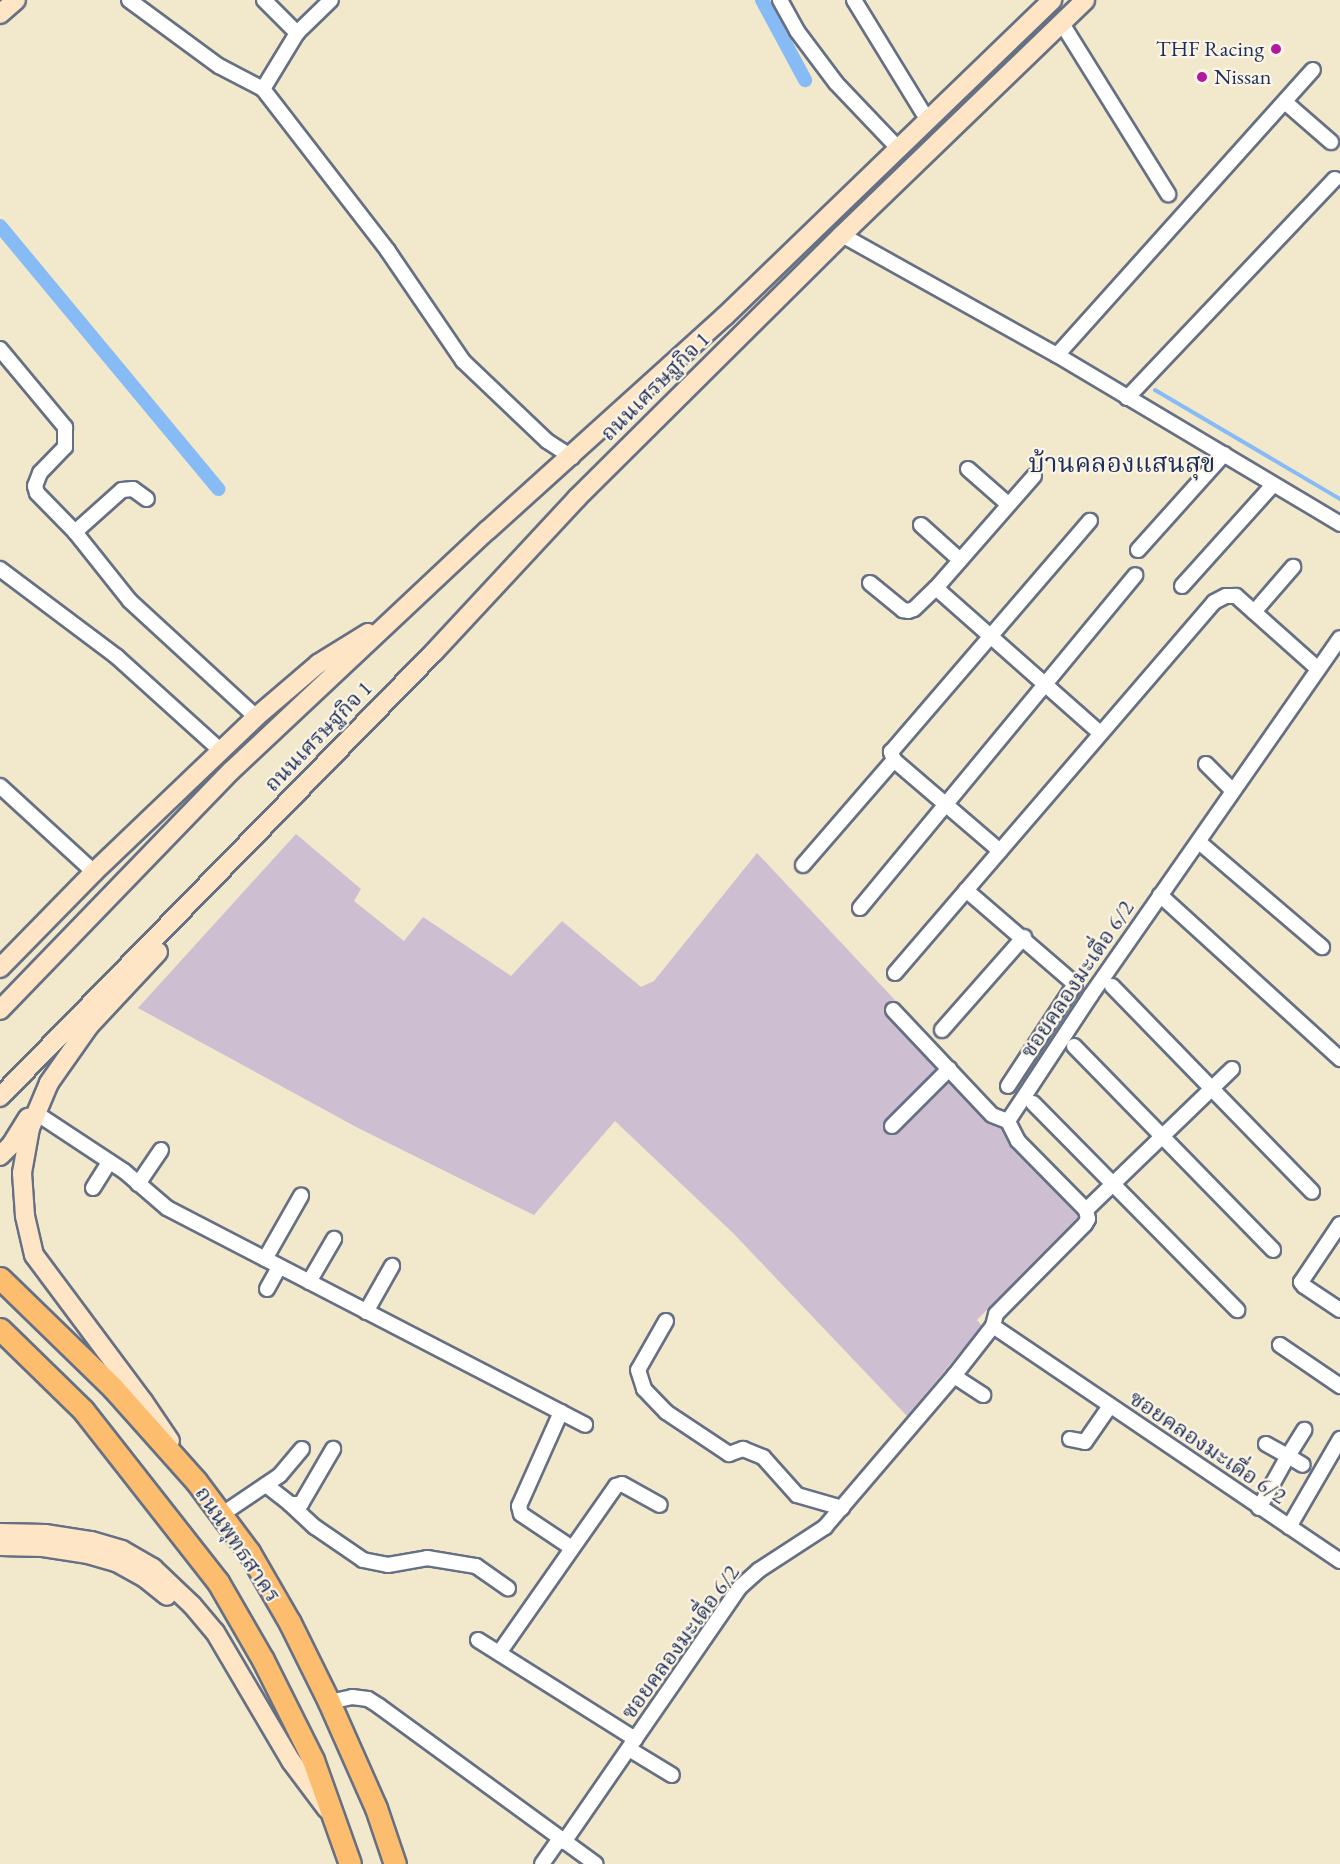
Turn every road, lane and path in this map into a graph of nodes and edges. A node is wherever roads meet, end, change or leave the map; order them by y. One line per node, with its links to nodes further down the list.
1 (16, 0): 9 (main road)
2 (129, 0): 15 (street)
3 (264, 0): 12 (street)
4 (331, 0): 12 (street)
5 (780, 0): 19 (street)
6 (854, 0): 17 (street)
7 (1052, 0): 10 (main road, ถนนเศรษฐกิจ 1)
8 (1085, 0): 11 (main road, ถนนเศรษฐกิจ 1)
9 (0, 14)
10 (1031, 19): 13 (main road); 17 (main road, ถนนเศรษฐกิจ 1)
11 (1061, 22): 13 (main road, ถนนเศรษฐกิจ 1); 21 (street)
12 (297, 33): 15 (street)
13 (1047, 35): 22 (main road, ถนนเศรษฐกิจ 1)
14 (1314, 70): 16 (street)
15 (263, 89): 27 (street)
16 (1285, 102): 18 (street); 24 (street)
17 (927, 118): 19 (main road, ถนนเศรษฐกิจ 1)
18 (1331, 142)
19 (897, 147): 27 (main road, ถนนเศรษฐกิจ 1)
20 (1335, 179): 25 (street)
21 (1168, 194)
22 (842, 235): 24 (street); 50 (main road, ถนนเศรษฐกิจ 1)
23 (0, 349): 36 (street)
24 (1057, 355): 25 (street)
25 (1127, 398): 26 (street)
26 (1224, 454): 30 (street); 37 (street)
27 (572, 457): 46 (main road, ถนนเศรษฐกิจ 1)
28 (968, 469): 32 (street)
29 (1034, 476): 32 (street)
30 (1274, 485): 34 (street); 43 (street)
31 (147, 499): 36 (street)
32 (1008, 504): 38 (street)
33 (1090, 521): 47 (street)
34 (1340, 524)
35 (921, 525): 38 (street)
36 (75, 532): 52 (street)
37 (1138, 550)
38 (960, 560): 44 (street)
39 (1293, 567): 45 (street)
40 (0, 569): 54 (street)
41 (1135, 575): 51 (street)
42 (870, 583): 44 (street)
43 (1182, 586)
44 (936, 588): 47 (street)
45 (1254, 612): 49 (street); 53 (street)
46 (385, 625): 52 (main road); 72 (main road, ถนนเศรษฐกิจ 1)
47 (991, 637): 51 (street); 55 (street)
48 (1340, 638): 49 (street, ซอยคลองมะเดื่อ 6/2)
49 (1318, 669): 58 (street, ซอยคลองมะเดื่อ 6/2)
50 (411, 675): 79 (main road); 82 (main road, ถนนเศรษฐกิจ 1)
51 (1045, 685): 53 (street); 59 (street)
52 (256, 717): 54 (main road)
53 (1100, 733): 61 (street)
54 (221, 751): 63 (main road)
55 (894, 760): 59 (street); 62 (street)
56 (1206, 764): 58 (street)
57 (0, 786): 63 (street)
58 (1233, 791): 60 (street, ซอยคลองมะเดื่อ 6/2)
59 (945, 805): 61 (street); 66 (street)
60 (1199, 842): 65 (street, ซอยคลองมะเดื่อ 6/2); 68 (street)
61 (1000, 851): 64 (street)
62 (803, 865)
63 (94, 872): 69 (main road)
64 (966, 890): 67 (street); 70 (street)
65 (1160, 895): 76 (street); 85 (street, ซอยคลองมะเดื่อ 6/2)
66 (860, 908)
67 (1024, 937): 74 (street); 80 (street)
68 (1322, 947)
69 (0, 968)
70 (895, 973)
71 (1112, 986): 81 (street)
72 (0, 1010)
73 (893, 1010): 77 (street)
74 (942, 1030)
75 (1074, 1046): 87 (street)
76 (1340, 1059)
77 (950, 1069): 85 (street); 86 (street)
78 (1232, 1070): 81 (street)
79 (49, 1083): 84 (main road); 89 (main road)
80 (1008, 1086)
81 (1212, 1089): 87 (street); 94 (street)
82 (0, 1097)
83 (1033, 1103): 92 (street)
84 (36, 1113): 90 (street); 127 (main road)
85 (1008, 1121): 96 (street)
86 (892, 1126)
87 (1163, 1137): 92 (street); 99 (street)
88 (161, 1150): 91 (street)
89 (0, 1156)
90 (109, 1162): 91 (street); 93 (street)
91 (138, 1184): 100 (street)
92 (1115, 1185): 96 (street); 108 (street)
93 (93, 1188)
94 (1312, 1192)
95 (301, 1196): 100 (street)
96 (1086, 1210): 110 (street, ซอยคลองมะเดื่อ 6/2)
97 (1340, 1224): 106 (street)
98 (333, 1239): 104 (street)
99 (1273, 1250)
100 (266, 1259): 102 (street)
101 (392, 1266): 107 (street)
102 (279, 1267): 104 (street); 105 (street)
103 (0, 1278): 127 (main road, ถนนพุทธสาคร)
104 (309, 1282): 107 (street)
105 (267, 1289)
106 (1340, 1310)
107 (366, 1311): 117 (street)
108 (1237, 1311)
109 (666, 1321): 131 (street)
110 (993, 1326): 113 (street, ซอยคลองมะเดื่อ 6/2); 116 (street, ซอยคลองมะเดื่อ 6/2)
111 (0, 1329): 146 (main road, ถนนพุทธสาคร)
112 (1280, 1345): 114 (street)
113 (954, 1376): 115 (street); 131 (street, ซอยคลองมะเดื่อ 6/2)
114 (1340, 1386)
115 (982, 1395)
116 (1110, 1406): 120 (street); 132 (street, ซอยคลองมะเดื่อ 6/2)
117 (561, 1412): 118 (street); 137 (street)
118 (585, 1425)
119 (1304, 1430): 125 (street)
120 (1070, 1439)
121 (1340, 1439): 134 (street)
122 (1266, 1444): 125 (street)
123 (302, 1449): 128 (street)
124 (333, 1449): 129 (street)
125 (1288, 1456): 126 (street); 132 (street)
126 (1303, 1465)
127 (196, 1481): 133 (main road, ถนนพุทธสาคร)
128 (266, 1485): 129 (street); 133 (street)
129 (290, 1504): 139 (street)
130 (660, 1505): 137 (street)
131 (842, 1508): 144 (street, ซอยคลองมะเดื่อ 6/2)
132 (1259, 1508): 134 (street, ซอยคลองมะเดื่อ 6/2)
133 (221, 1515): 143 (main road, ถนนพุทธสาคร)
134 (1289, 1527): 138 (street, ซอยคลองมะเดื่อ 6/2)
135 (0, 1533): 142 (main road)
136 (0, 1548): 142 (main road)
137 (572, 1548): 141 (street)
138 (1340, 1561)
139 (508, 1588)
140 (477, 1640): 141 (street)
141 (499, 1653): 144 (street)
142 (232, 1657): 146 (main road)
143 (329, 1702): 147 (street); 149 (main road, ถนนพุทธสาคร)
144 (632, 1744): 145 (street); 147 (street, ซอยคลองมะเดื่อ 6/2)
145 (672, 1775)
146 (337, 1822): 148 (main road, ถนนพุทธสาคร)
147 (562, 1840): 150 (street, ซอยคลองมะเดื่อ 6/2); 151 (street)
148 (350, 1864)
149 (395, 1864)
150 (542, 1864)
151 (596, 1864)

